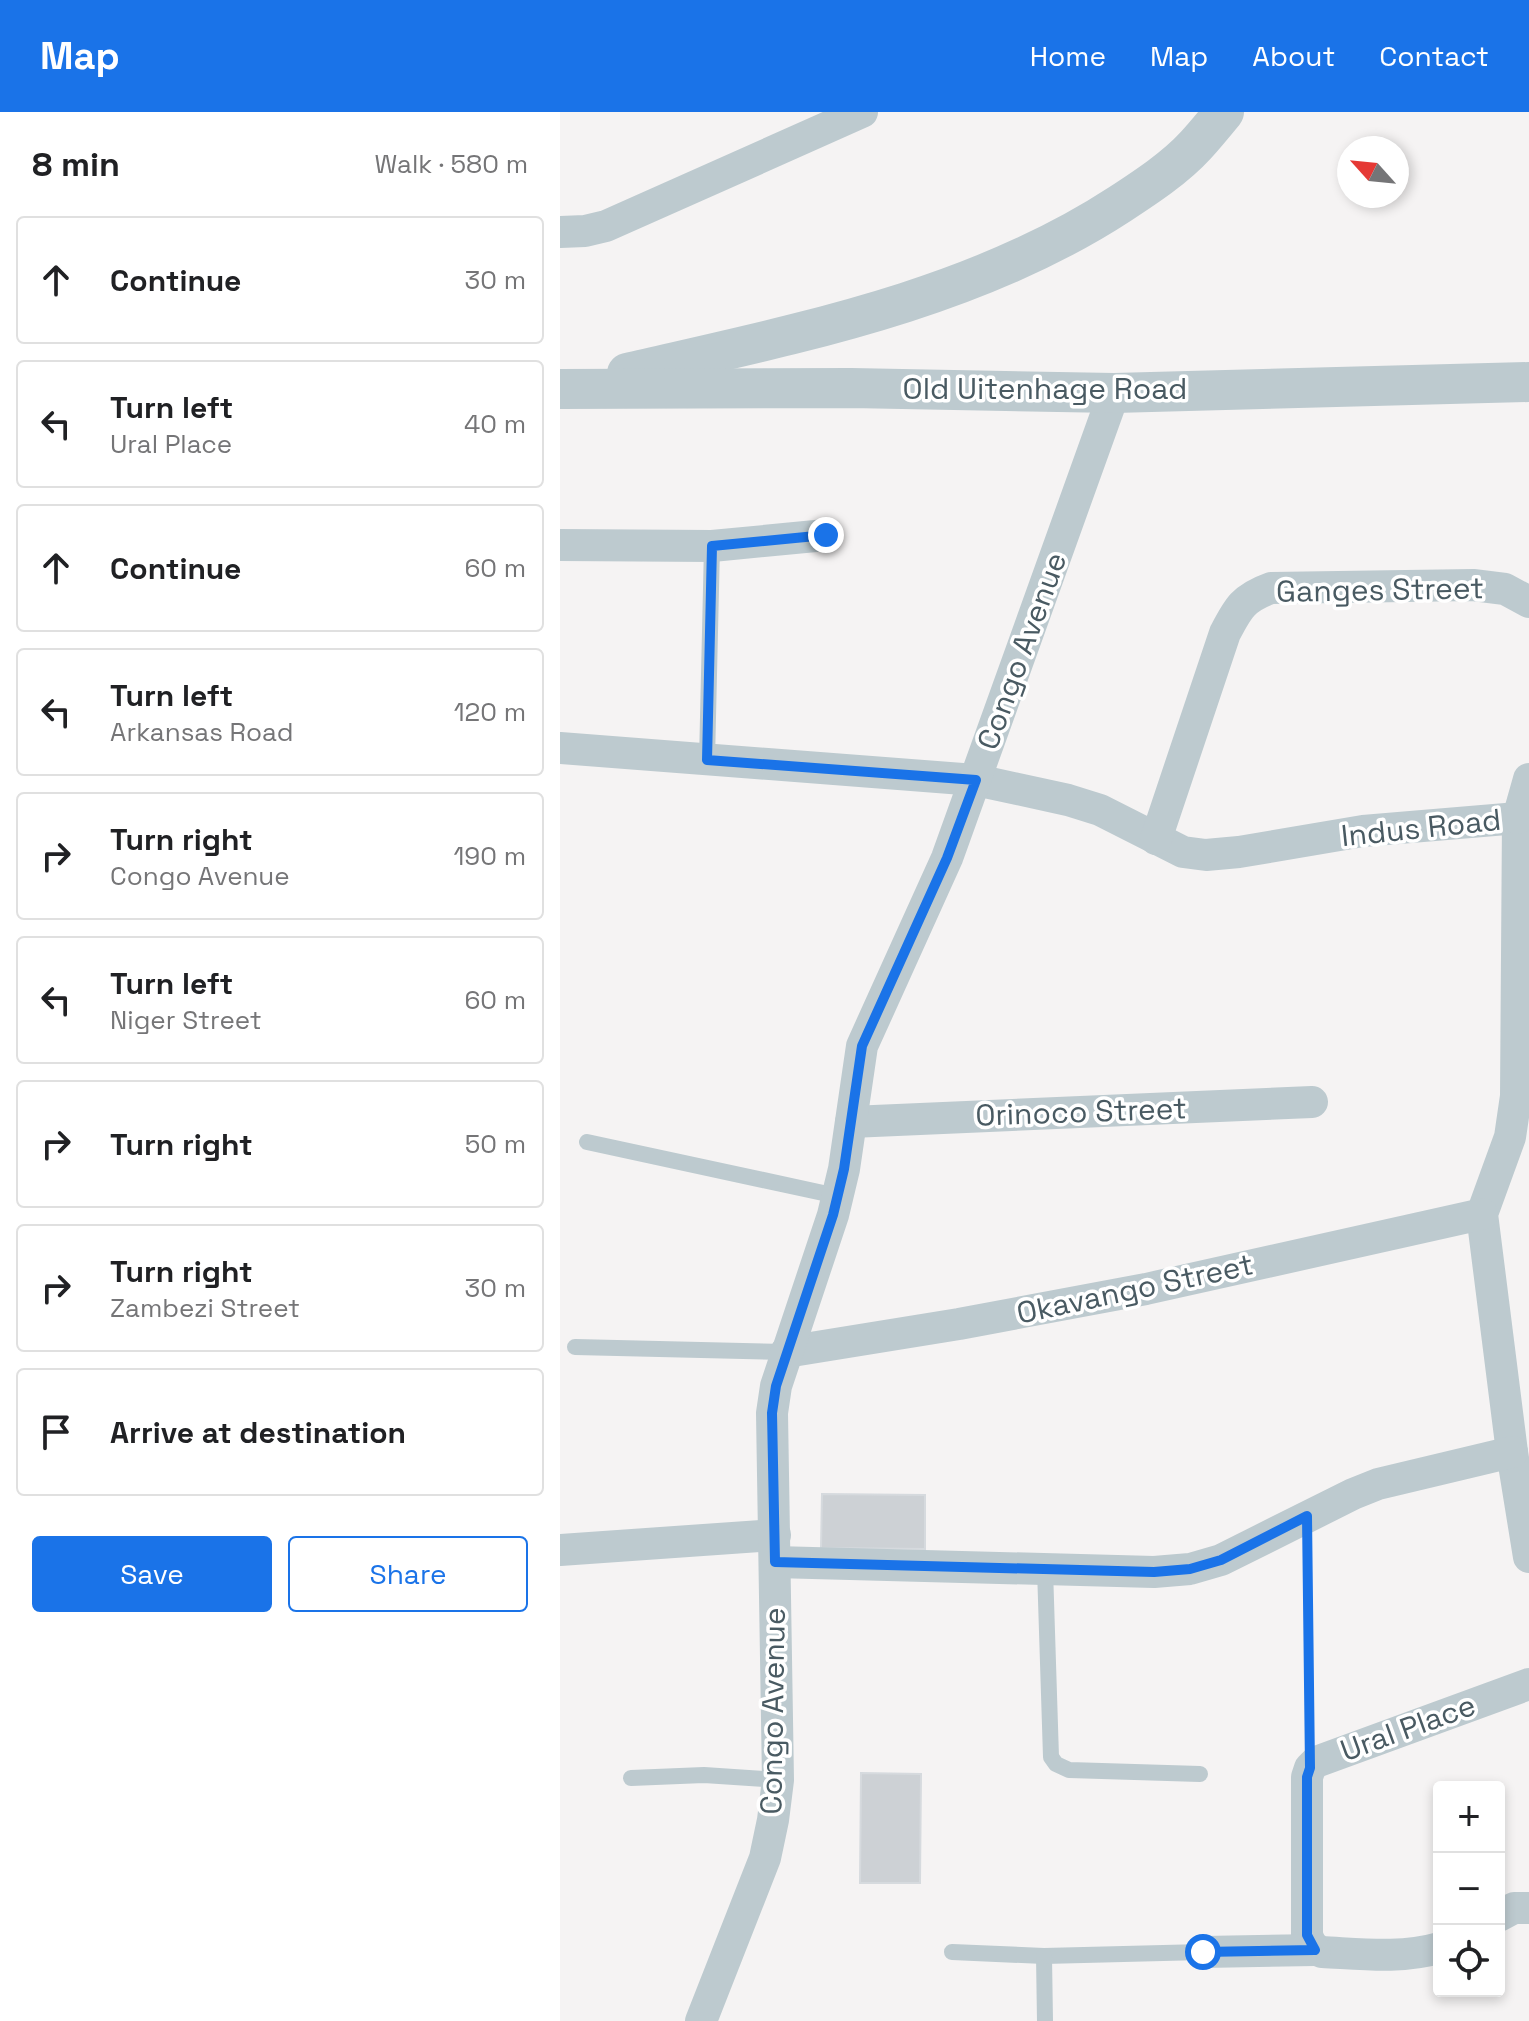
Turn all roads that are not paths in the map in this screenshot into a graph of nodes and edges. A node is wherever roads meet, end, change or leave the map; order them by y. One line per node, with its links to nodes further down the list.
1 (862, 112): 3 (street)
2 (1224, 112): 5 (street, Old Uitenhage Road)
3 (560, 232)
4 (1529, 382): 6 (street, Old Uitenhage Road)
5 (560, 389): 6 (street, Old Uitenhage Road)
6 (1114, 393): 14 (street, Congo Avenue)
7 (826, 535): 9 (street)
8 (560, 545): 9 (street)
9 (712, 546): 12 (lane)
10 (1529, 602): 16 (street, Ganges Street)
11 (560, 748): 12 (street, Indus Road)
12 (707, 760): 14 (street, Indus Road)
13 (1529, 779): 15 (street)
14 (976, 780): 16 (street, Indus Road); 18 (street, Congo Avenue)
15 (1518, 818): 16 (street, Indus Road); 21 (street, Indus Road)
16 (1156, 839)
17 (1312, 1102): 18 (street, Orinoco Street)
18 (851, 1122): 20 (street, Congo Avenue)
19 (587, 1142): 20 (lane)
20 (837, 1196): 23 (street, Congo Avenue)
21 (1482, 1214): 23 (street, Okavango Street); 24 (street, Indus Road)
22 (575, 1347): 23 (lane)
23 (786, 1352): 25 (street, Congo Avenue)
24 (1512, 1452): 27 (street, Indus Road); 28 (street)
25 (775, 1548): 26 (street); 28 (street); 32 (street, Congo Avenue)
26 (560, 1550)
27 (1529, 1557)
28 (1045, 1569): 30 (lane)
29 (1529, 1684): 35 (street, Ural Place)
30 (1200, 1774)
31 (631, 1778): 32 (lane)
32 (778, 1780): 40 (street, Congo Avenue)
33 (1529, 1908): 34 (street)
34 (1505, 1913)
35 (1315, 1950): 36 (street); 38 (street)
36 (1433, 1950)
37 (952, 1952): 39 (lane)
38 (1203, 1952): 39 (lane)
39 (1044, 1956): 41 (lane)
40 (701, 2021)
41 (1045, 2021)

